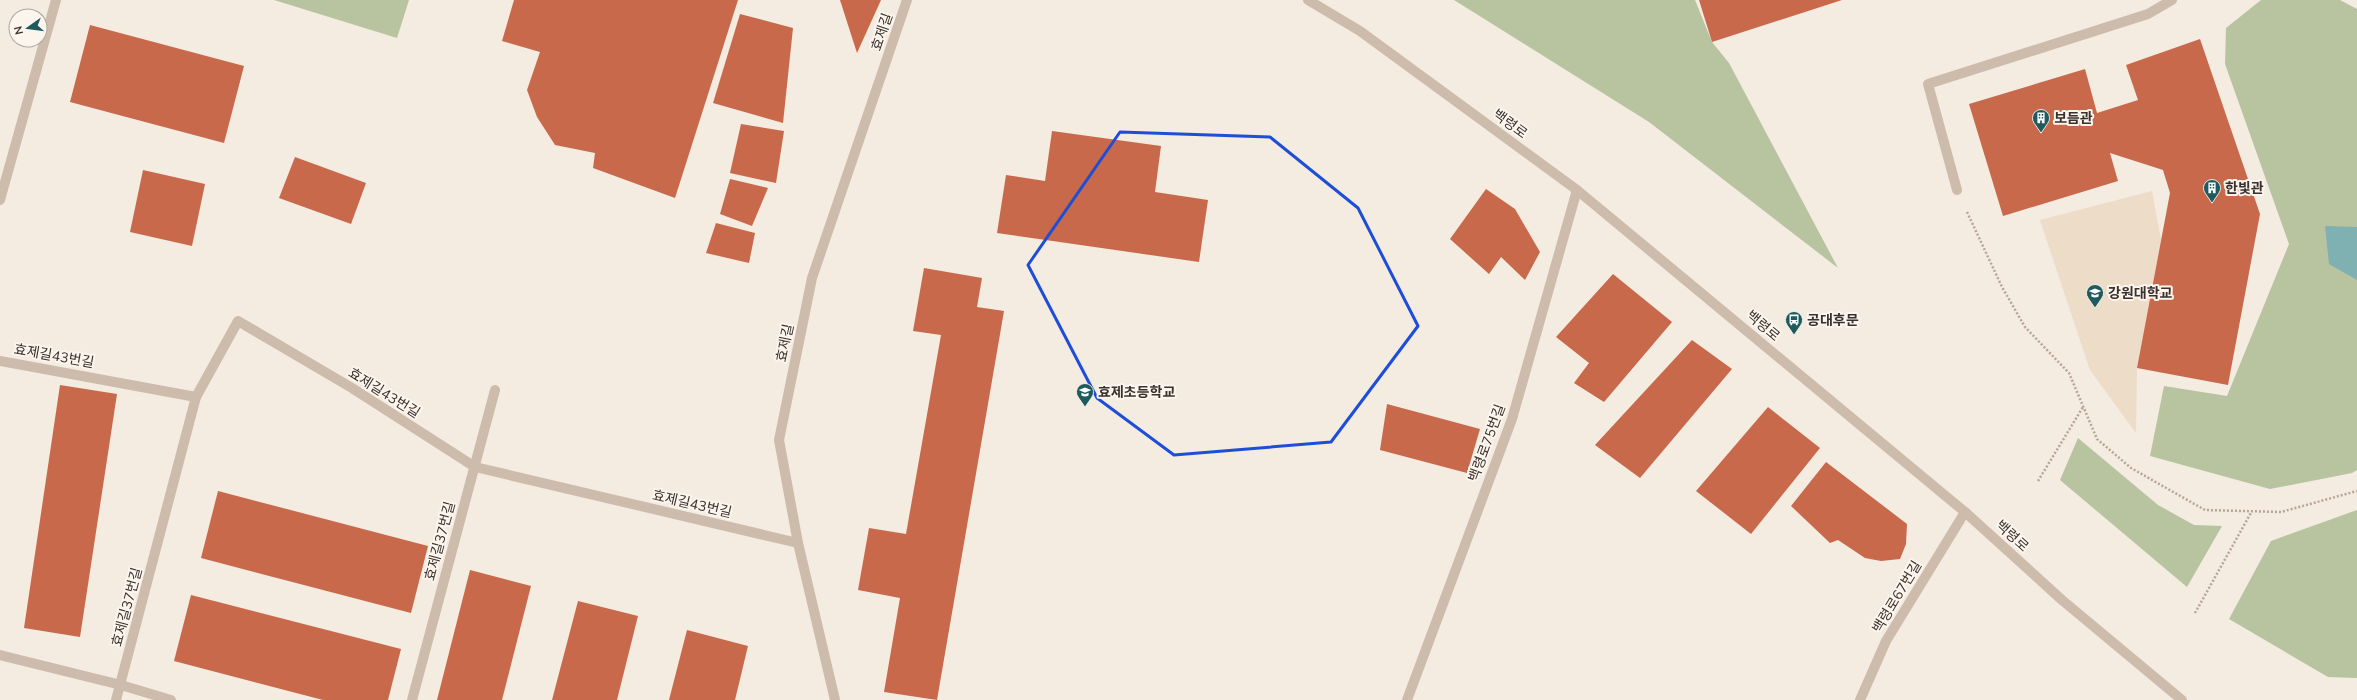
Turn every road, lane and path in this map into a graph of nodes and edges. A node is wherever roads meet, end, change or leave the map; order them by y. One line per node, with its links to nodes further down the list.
1 (56, 0): 7 (street)
2 (907, 0): 17 (street, 효제길)
3 (1308, 0): 5 (street, 백령로)
4 (2172, 0): 6 (street)
5 (1577, 190): 16 (street, 백령로); 26 (street, 백령로75번길)
6 (1957, 190): 11 (path)
7 (0, 200)
8 (0, 361): 10 (street, 효제길43번길)
9 (495, 390): 12 (street, 효제길37번길)
10 (196, 397): 12 (street, 효제길43번길); 20 (street, 효제길37번길)
11 (2083, 406): 13 (path); 15 (path)
12 (475, 467): 17 (street, 효제길43번길); 24 (street, 효제길37번길)
13 (2038, 481)
14 (2357, 491): 15 (path)
15 (2252, 511): 18 (path)
16 (1965, 512): 21 (street, 백령로); 27 (street, 백령로67번길)
17 (798, 543): 25 (street, 효제길)
18 (2195, 613)
19 (0, 655): 20 (street)
20 (121, 685): 22 (street, 효제길37번길); 23 (street)
21 (2179, 699)
22 (116, 700)
23 (171, 700)
24 (412, 700)
25 (835, 700)
26 (1407, 700)
27 (1860, 700)

